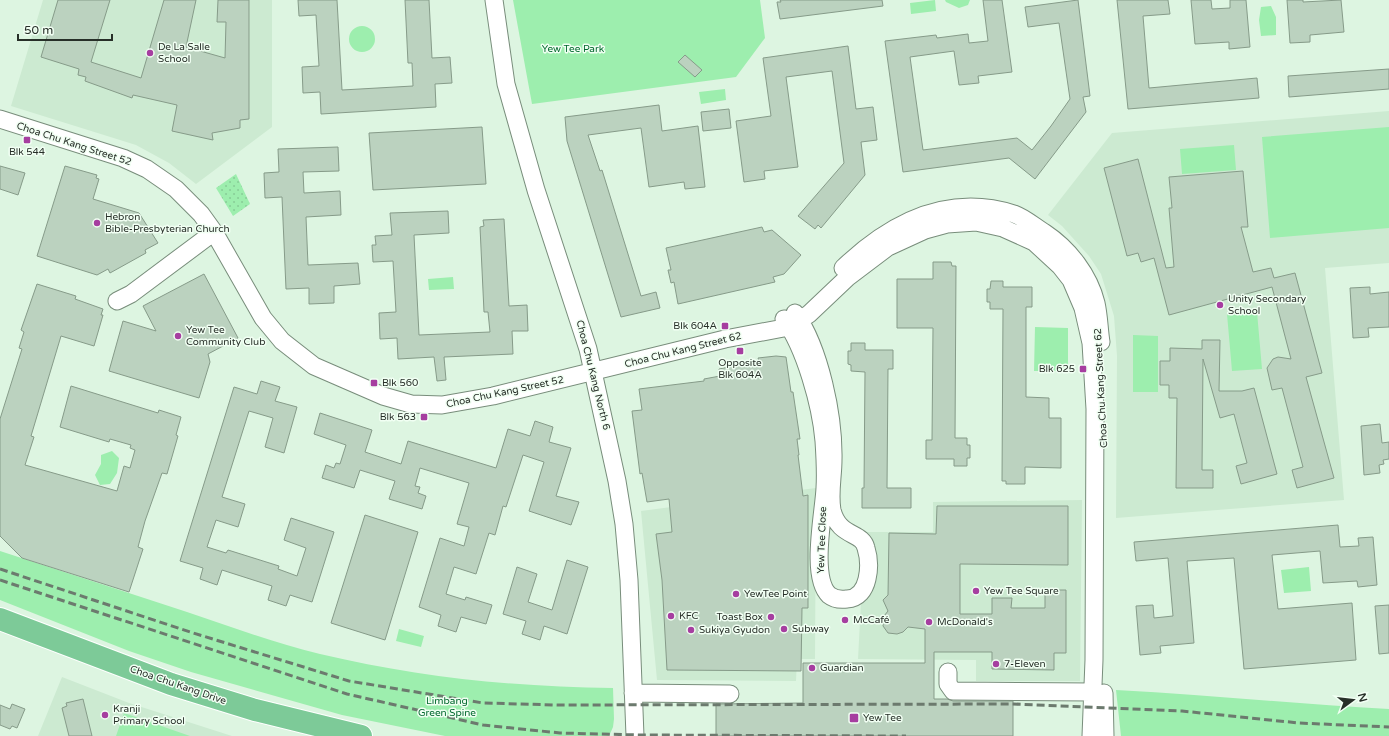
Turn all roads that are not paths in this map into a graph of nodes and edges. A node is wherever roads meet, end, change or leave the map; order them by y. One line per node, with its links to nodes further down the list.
1 (494, 0): 6 (street, Choa Chu Kang North 6)
2 (0, 120): 3 (street, Choa Chu Kang Street 52)
3 (214, 232): 4 (street); 6 (street, Choa Chu Kang Street 52)
4 (117, 301)
5 (788, 321): 5 (street, Yew Tee Close); 6 (street, Choa Chu Kang Street 62); 7 (street, Choa Chu Kang Street 62)
6 (593, 372): 12 (street, Choa Chu Kang North 6)
7 (1099, 409): 11 (street, Choa Chu Kang Street 62); 18 (street, Choa Chu Kang Street 62)
8 (0, 619): 15 (main road, Choa Chu Kang Drive)
9 (0, 633): 14 (main road, Choa Chu Kang Drive)
10 (948, 672): 11 (street)
11 (1093, 692): 17 (street, Choa Chu Kang Street 62)
12 (633, 693): 13 (street); 16 (street, Choa Chu Kang North 6)
13 (730, 694)
14 (300, 736)
15 (361, 736)
16 (635, 736)
17 (1092, 736)
18 (1104, 736)

